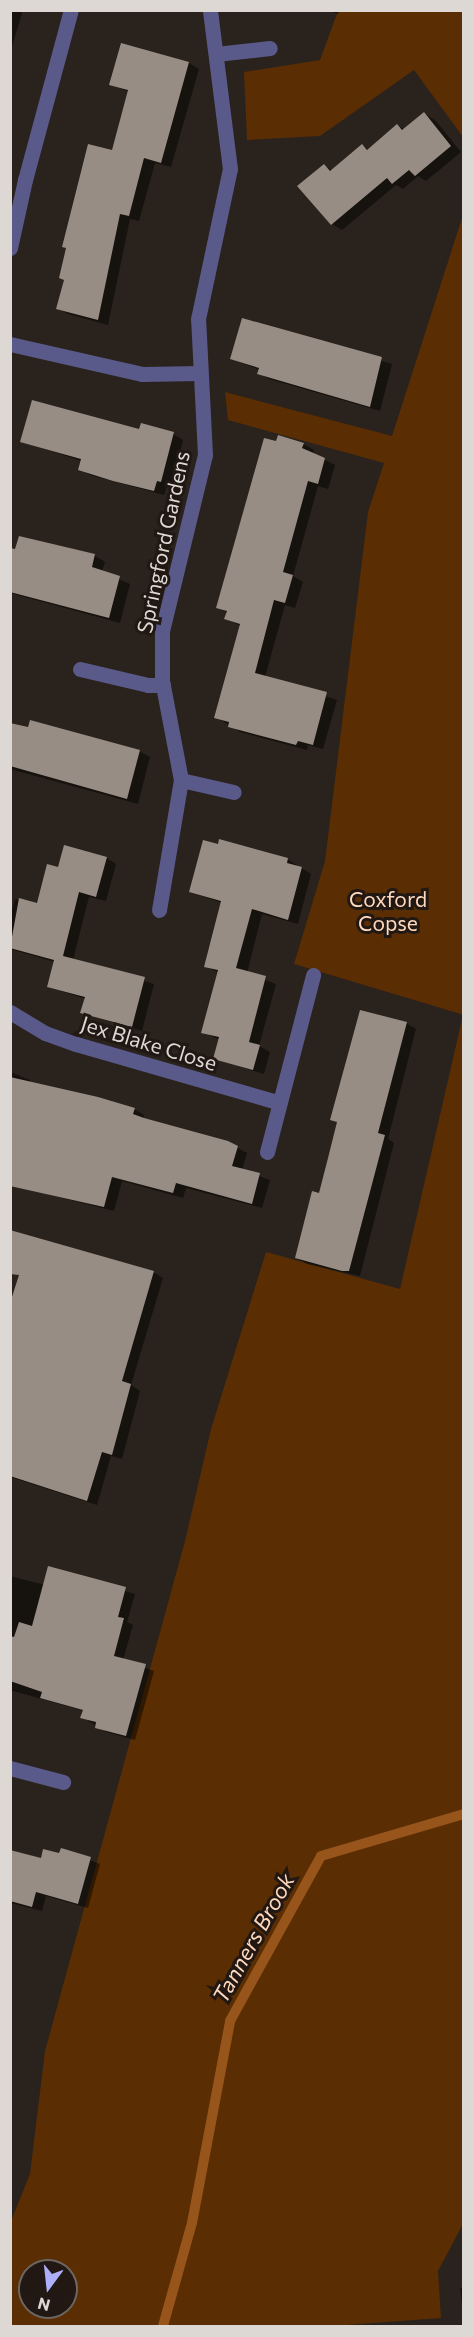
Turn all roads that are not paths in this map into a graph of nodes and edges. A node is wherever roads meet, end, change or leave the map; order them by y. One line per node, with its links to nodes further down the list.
1 (71, 10): 5 (street)
2 (210, 10): 4 (street, Springford Gardens)
3 (270, 48): 4 (street)
4 (216, 54): 7 (street, Springford Gardens)
5 (10, 248)
6 (10, 344): 7 (street)
7 (199, 373): 9 (street, Springford Gardens)
8 (80, 669): 9 (street)
9 (164, 685): 10 (street, Springford Gardens)
10 (181, 780): 11 (street); 12 (street, Springford Gardens)
11 (234, 792)
12 (159, 910)
13 (313, 975): 15 (street)
14 (10, 1012): 15 (street, Jex Blake Close)
15 (280, 1103): 16 (street)
16 (267, 1152)
17 (10, 1768): 18 (street)
18 (63, 1782)

